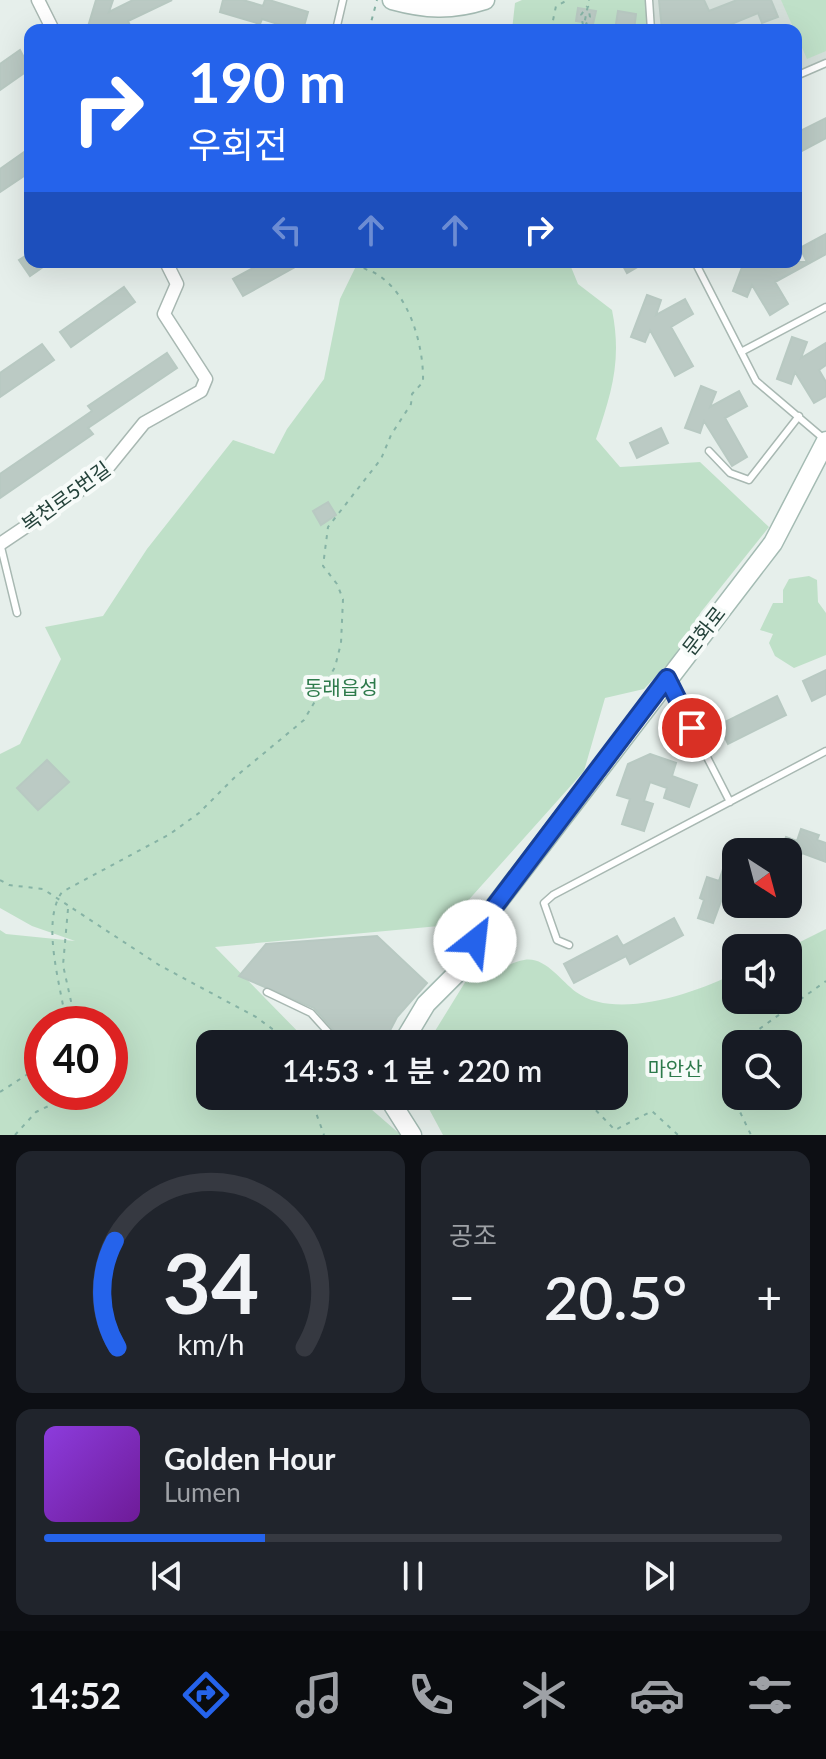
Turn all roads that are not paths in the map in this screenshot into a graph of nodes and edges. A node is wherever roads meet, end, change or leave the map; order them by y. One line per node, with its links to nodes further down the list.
1 (38, 0): 7 (street)
2 (343, 0): 8 (lane)
3 (392, 0): 6 (street)
4 (485, 0): 6 (street)
5 (649, 0): 9 (lane)
6 (464, 4)
7 (50, 24)
8 (337, 24)
9 (651, 24)
10 (826, 63): 11 (lane)
11 (802, 73)
12 (169, 268): 19 (street, 복천로5번길)
13 (698, 268): 15 (lane)
14 (826, 307): 15 (lane)
15 (741, 352): 16 (lane)
16 (799, 416): 17 (lane); 18 (lane)
17 (826, 441): 21 (street, 문화로)
18 (709, 451)
19 (0, 544): 20 (lane)
20 (17, 613)
21 (667, 678): 23 (lane); 27 (street, 문화로)
22 (826, 751): 23 (lane)
23 (730, 802): 24 (lane)
24 (569, 945)
25 (267, 992): 26 (lane)
26 (326, 1030)
27 (409, 1030)
28 (397, 1110): 29 (street)
29 (412, 1135)

